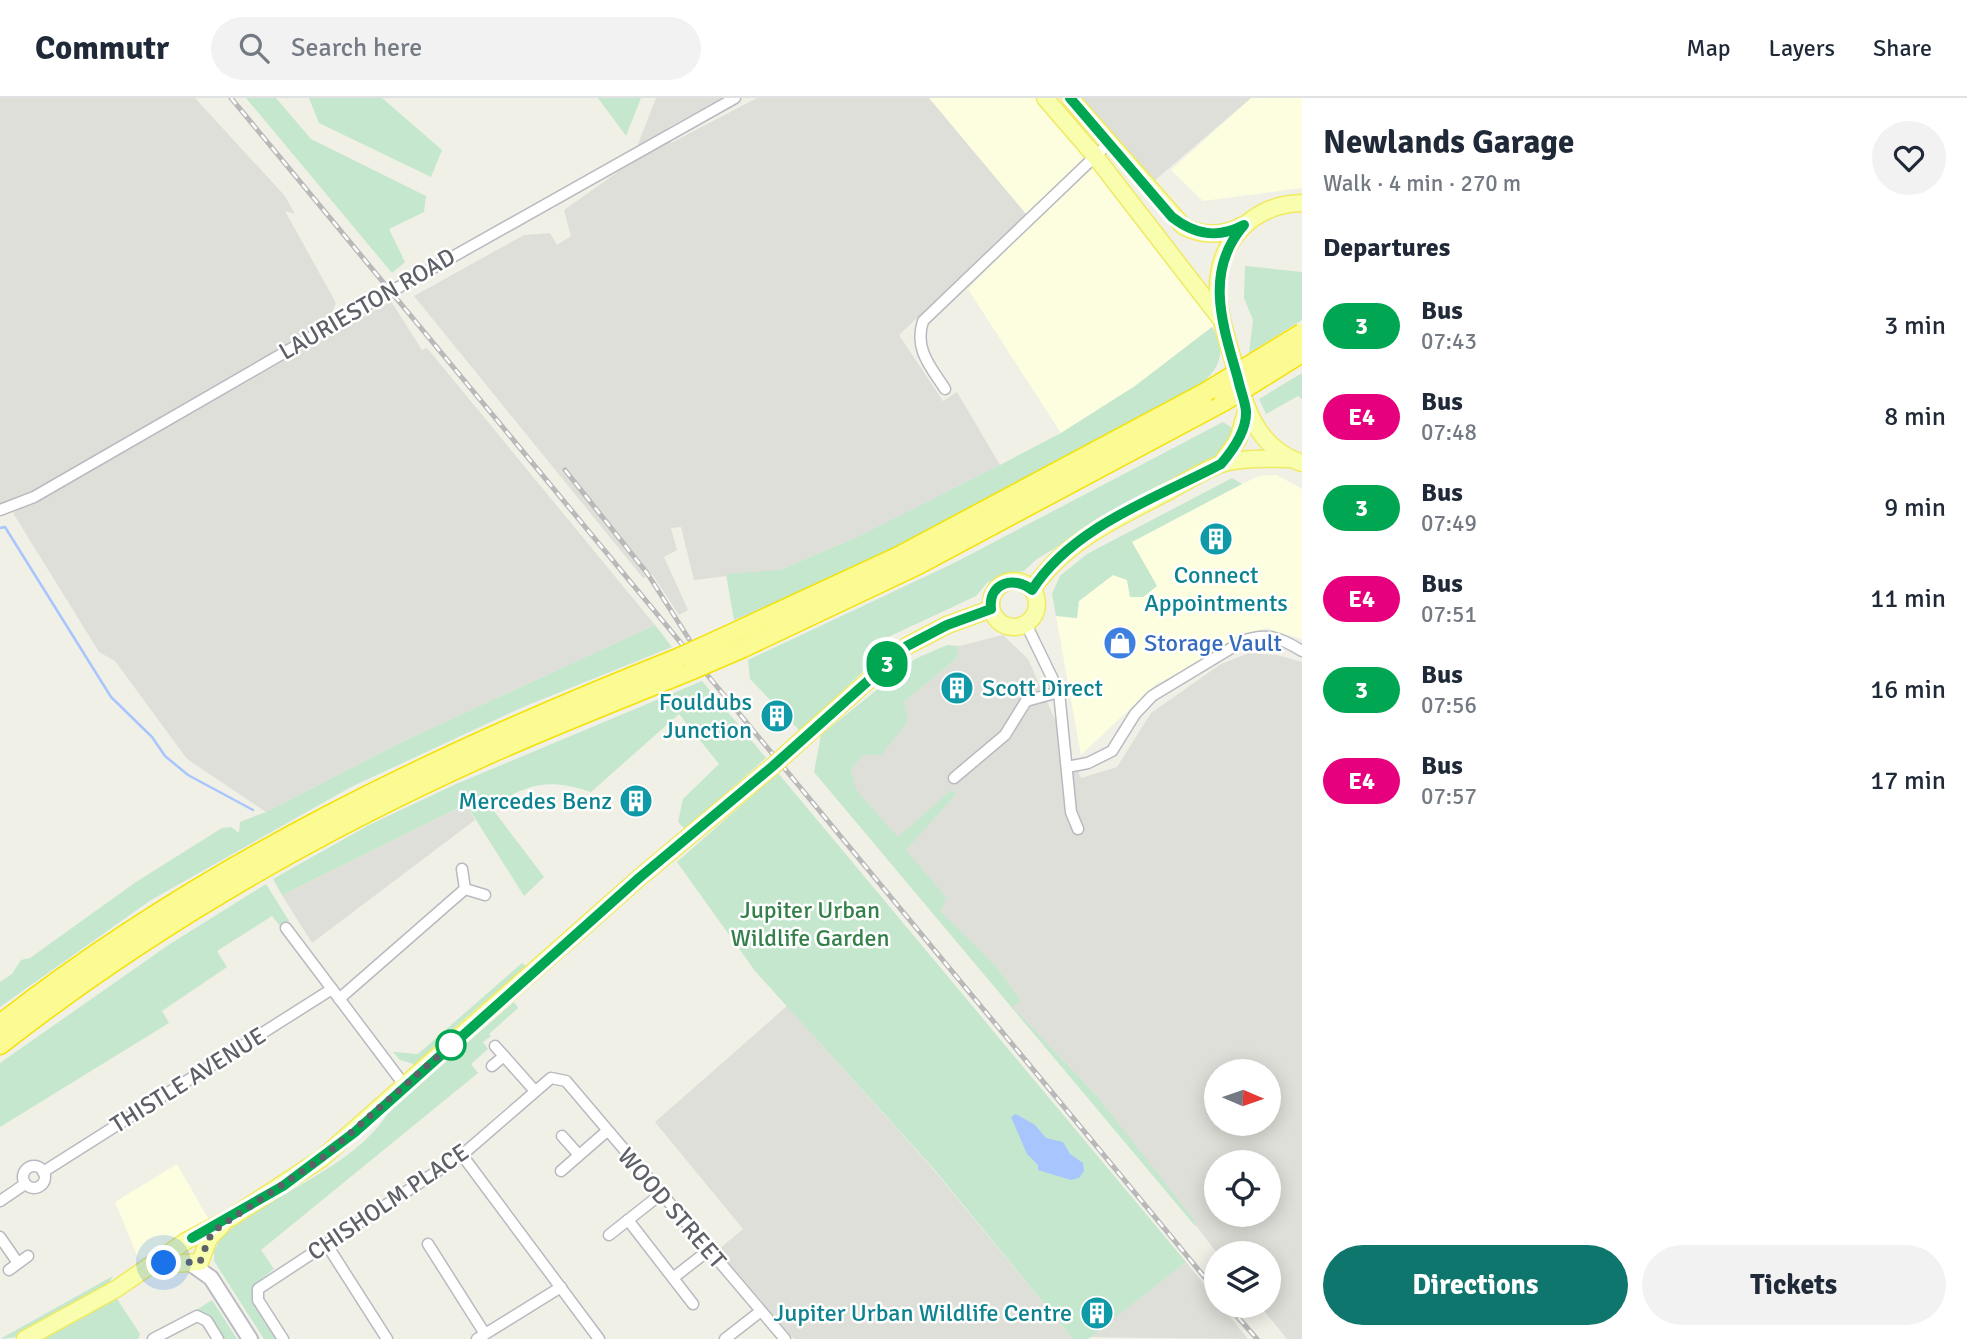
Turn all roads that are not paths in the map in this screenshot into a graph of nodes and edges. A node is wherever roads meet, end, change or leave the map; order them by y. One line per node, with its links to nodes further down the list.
1 (735, 98): 15 (street, LAURIESTON ROAD, bridge)
2 (1045, 98): 5 (main road)
3 (1070, 98): 4 (main road)
4 (1109, 143): 5 (street); 7 (main road)
5 (1095, 156): 8 (main road); 11 (street)
6 (1302, 203): 7 (main road)
7 (1244, 225): 8 (main road)
8 (1222, 320): 12 (main road)
9 (1302, 333): 19 (highway, bridge)
10 (1302, 353): 19 (highway, bridge)
11 (945, 389)
12 (1246, 410): 13 (main road); 14 (main road)
13 (1298, 462): 14 (main road)
14 (1221, 464): 16 (main road)
15 (0, 510)
16 (1032, 590): 17 (main road); 18 (main road)
17 (991, 609): 18 (main road); 38 (main road, bridge)
18 (1026, 624): 22 (street)
19 (740, 639): 21 (highway, bridge)
20 (1302, 651): 23 (street)
21 (686, 663): 32 (highway); 33 (highway)
22 (1059, 692): 23 (street); 24 (street)
23 (1067, 767): 25 (street)
24 (954, 778)
25 (1078, 830)
26 (462, 869): 27 (street)
27 (466, 889): 28 (street); 31 (street)
28 (485, 895)
29 (286, 928): 30 (street)
30 (332, 989): 31 (street); 45 (street, THISTLE AVENUE)
31 (339, 999): 38 (street)
32 (0, 1024)
33 (0, 1045)
34 (495, 1046): 35 (street)
35 (504, 1056): 36 (street); 39 (street)
36 (492, 1066)
37 (559, 1078): 39 (street, CHISHOLM PLACE); 40 (street, WOOD STREET)
38 (405, 1086): 49 (main road)
39 (535, 1091): 42 (street, CHISHOLM PLACE)
40 (607, 1131): 43 (street); 47 (street, WOOD STREET)
41 (562, 1136): 43 (street)
42 (462, 1154): 55 (street, CHISHOLM PLACE); 65 (street)
43 (579, 1155): 44 (street)
44 (561, 1171)
45 (43, 1172): 46 (street, THISTLE AVENUE); 46 (street, THISTLE AVENUE)
46 (25, 1184): 48 (street, THISTLE AVENUE)
47 (661, 1194): 50 (street); 56 (street, WOOD STREET)
48 (0, 1201)
49 (232, 1217): 53 (main road); 57 (main road)
50 (628, 1220): 51 (street); 64 (street)
51 (609, 1235)
52 (0, 1237): 59 (street)
53 (187, 1242): 57 (main road); 60 (main road); 61 (main road)
54 (428, 1244): 68 (street)
55 (327, 1245): 73 (street, CHISHOLM PLACE); 74 (street)
56 (709, 1250): 64 (street); 67 (street, WOOD STREET)
57 (205, 1252): 60 (main road); 63 (main road)
58 (27, 1256): 59 (street)
59 (18, 1263): 62 (street)
60 (189, 1263): 61 (main road); 63 (main road)
61 (149, 1268): 69 (main road)
62 (9, 1270)
63 (211, 1278): 72 (main road)
64 (673, 1278): 66 (street)
65 (561, 1287): 68 (street); 75 (street)
66 (694, 1304)
67 (761, 1311): 76 (street); 77 (street, WOOD STREET)
68 (481, 1337)
69 (25, 1339)
70 (153, 1339): 71 (street)
71 (218, 1339)
72 (250, 1339)
73 (283, 1339)
74 (387, 1339)
75 (599, 1339)
76 (725, 1339)
77 (785, 1339)

